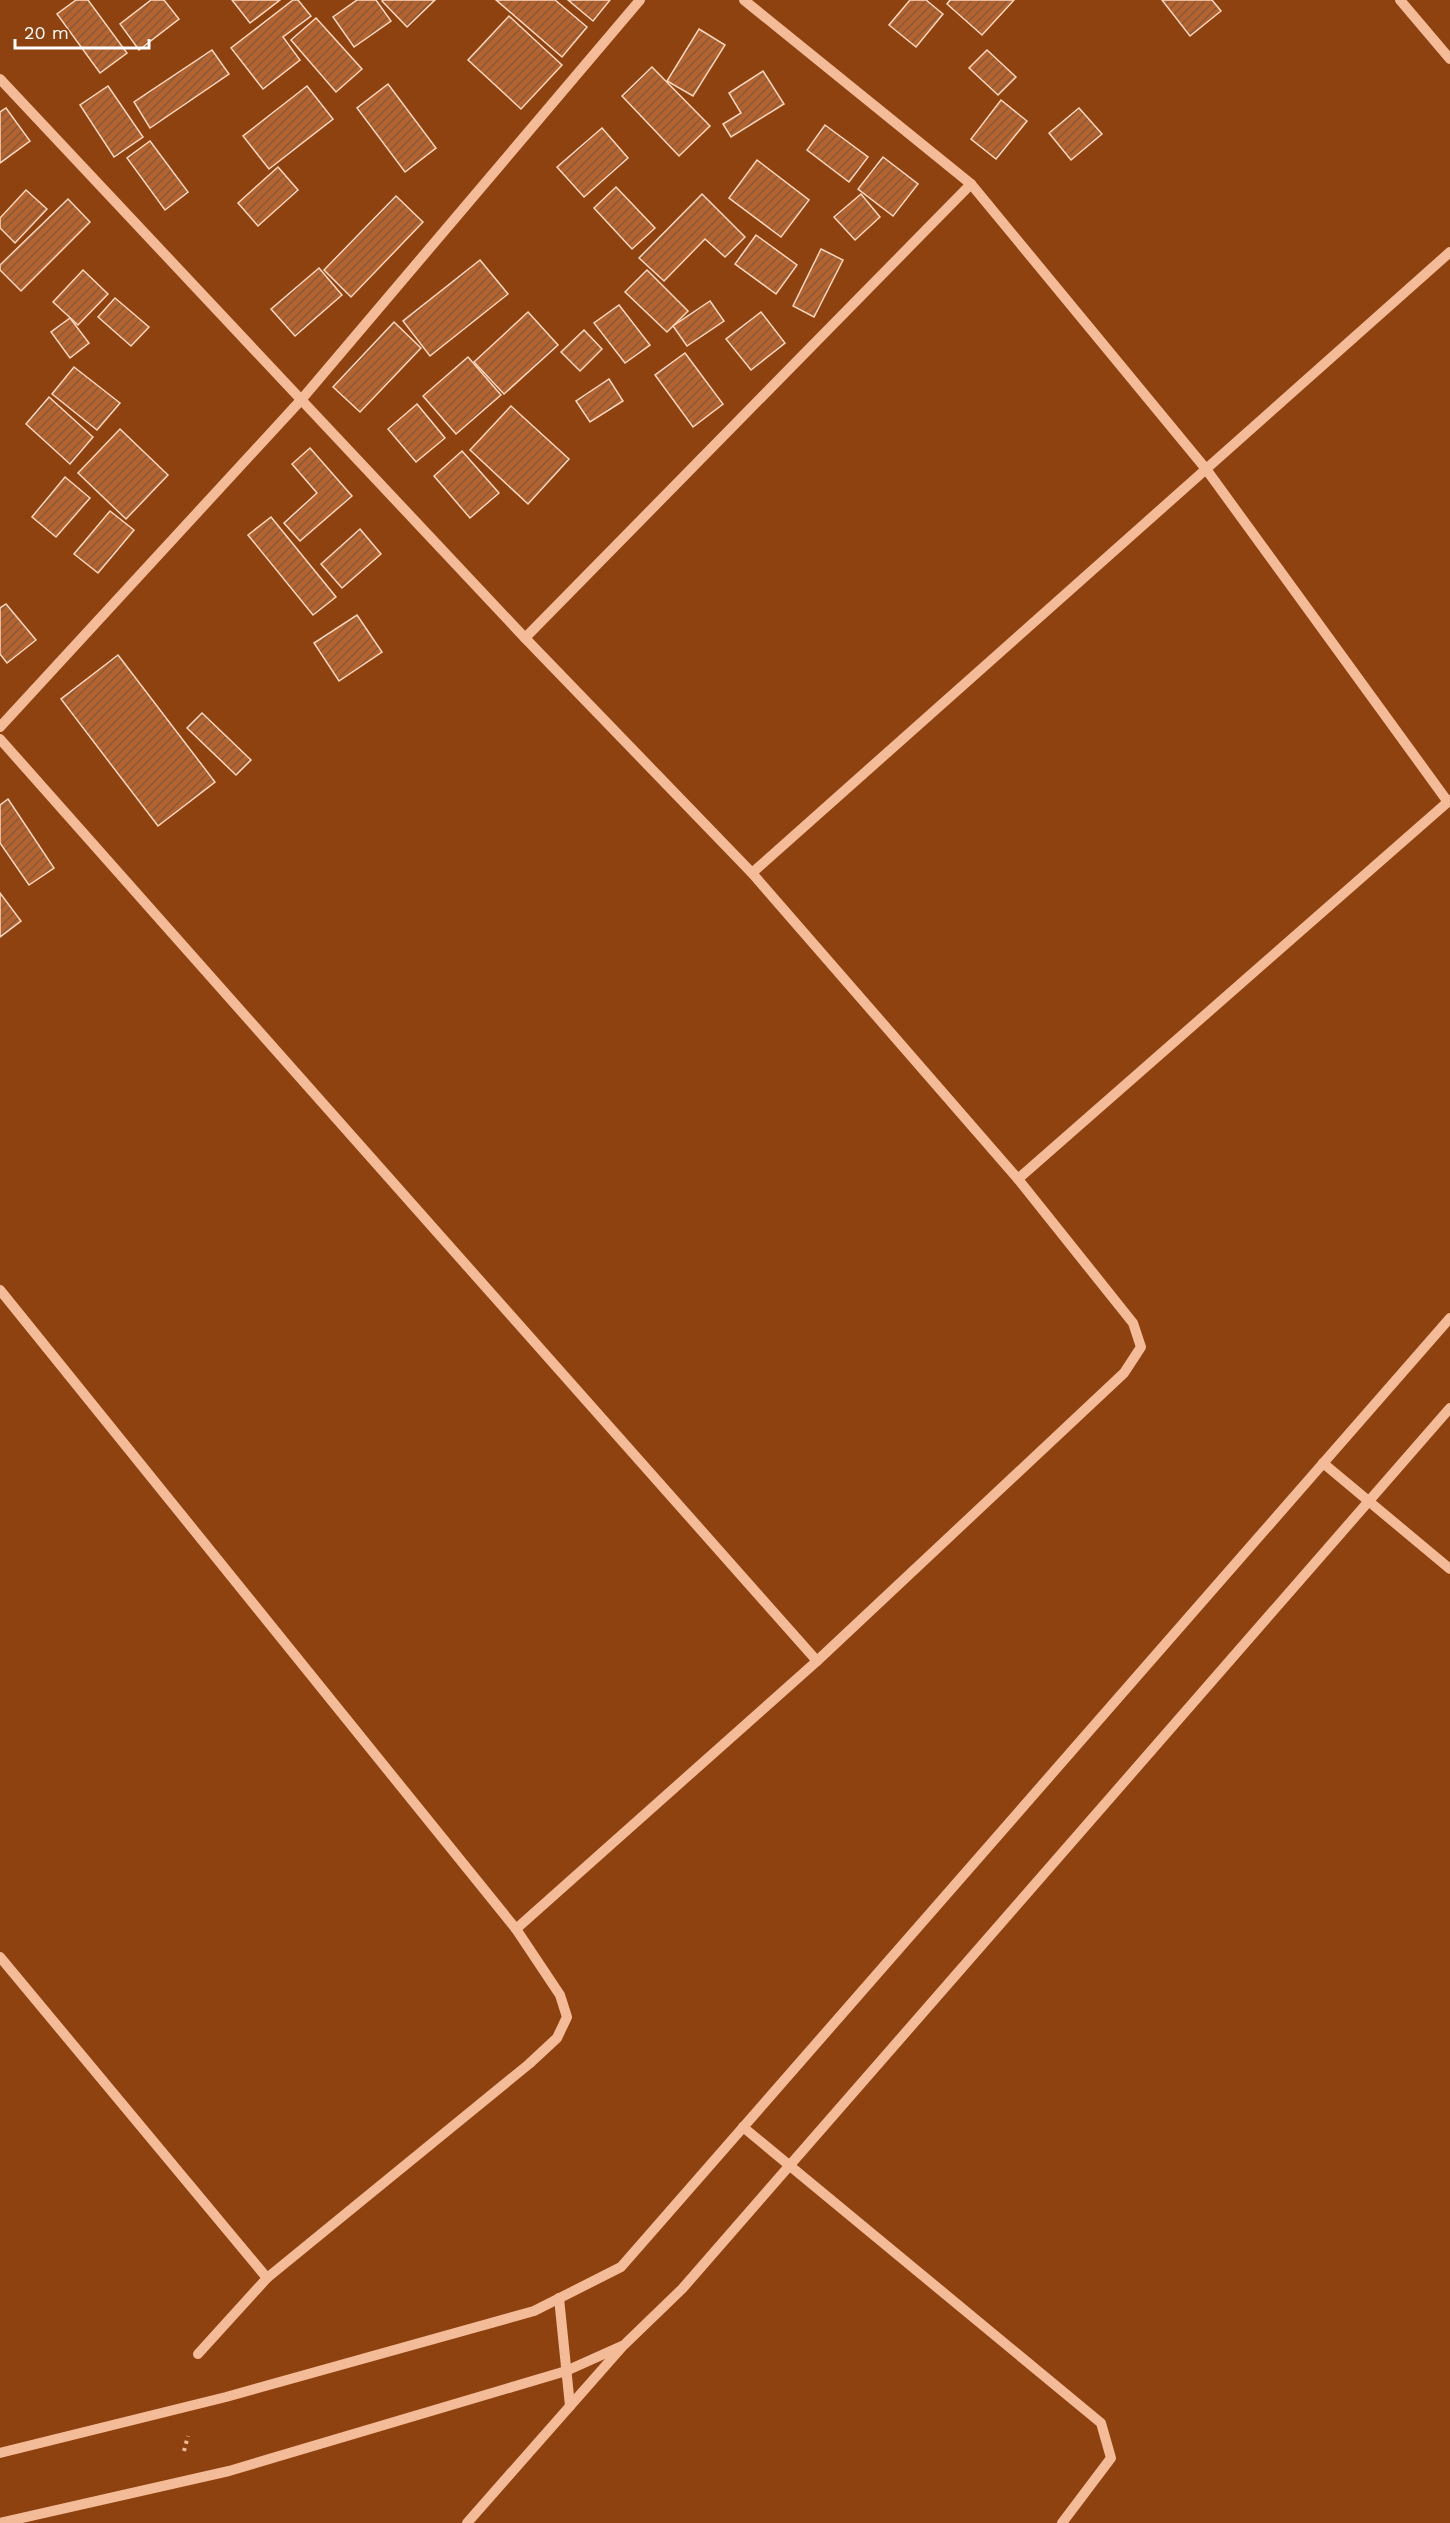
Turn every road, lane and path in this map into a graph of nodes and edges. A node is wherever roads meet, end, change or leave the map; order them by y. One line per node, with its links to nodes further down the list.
1 (640, 0): 8 (street)
2 (744, 0): 6 (street)
3 (1400, 0): 4 (street)
4 (1450, 59)
5 (0, 79): 8 (street)
6 (971, 184): 9 (street); 10 (street)
7 (1450, 252): 9 (street)
8 (301, 400): 10 (street); 11 (street)
9 (1206, 469): 13 (street); 14 (street)
10 (525, 638): 14 (street)
11 (0, 727)
12 (0, 739): 22 (street)
13 (1449, 801): 15 (street)
14 (752, 873): 15 (street)
15 (1018, 1179): 22 (street)
16 (0, 1290): 23 (street)
17 (1450, 1318): 19 (street)
18 (1450, 1408): 20 (street)
19 (1323, 1463): 20 (street); 25 (street)
20 (1369, 1501): 21 (street); 26 (street)
21 (1450, 1569)
22 (817, 1661): 23 (street)
23 (516, 1929): 27 (street)
24 (0, 1958): 27 (street)
25 (743, 2127): 26 (street); 28 (street)
26 (790, 2166): 29 (street); 36 (street)
27 (267, 2278): 30 (street)
28 (560, 2298): 31 (street); 33 (street)
29 (624, 2345): 31 (street); 32 (street)
30 (198, 2354)
31 (566, 2371): 32 (street); 34 (street)
32 (570, 2406): 35 (street)
33 (0, 2453)
34 (0, 2523)
35 (467, 2523)
36 (1062, 2523)

